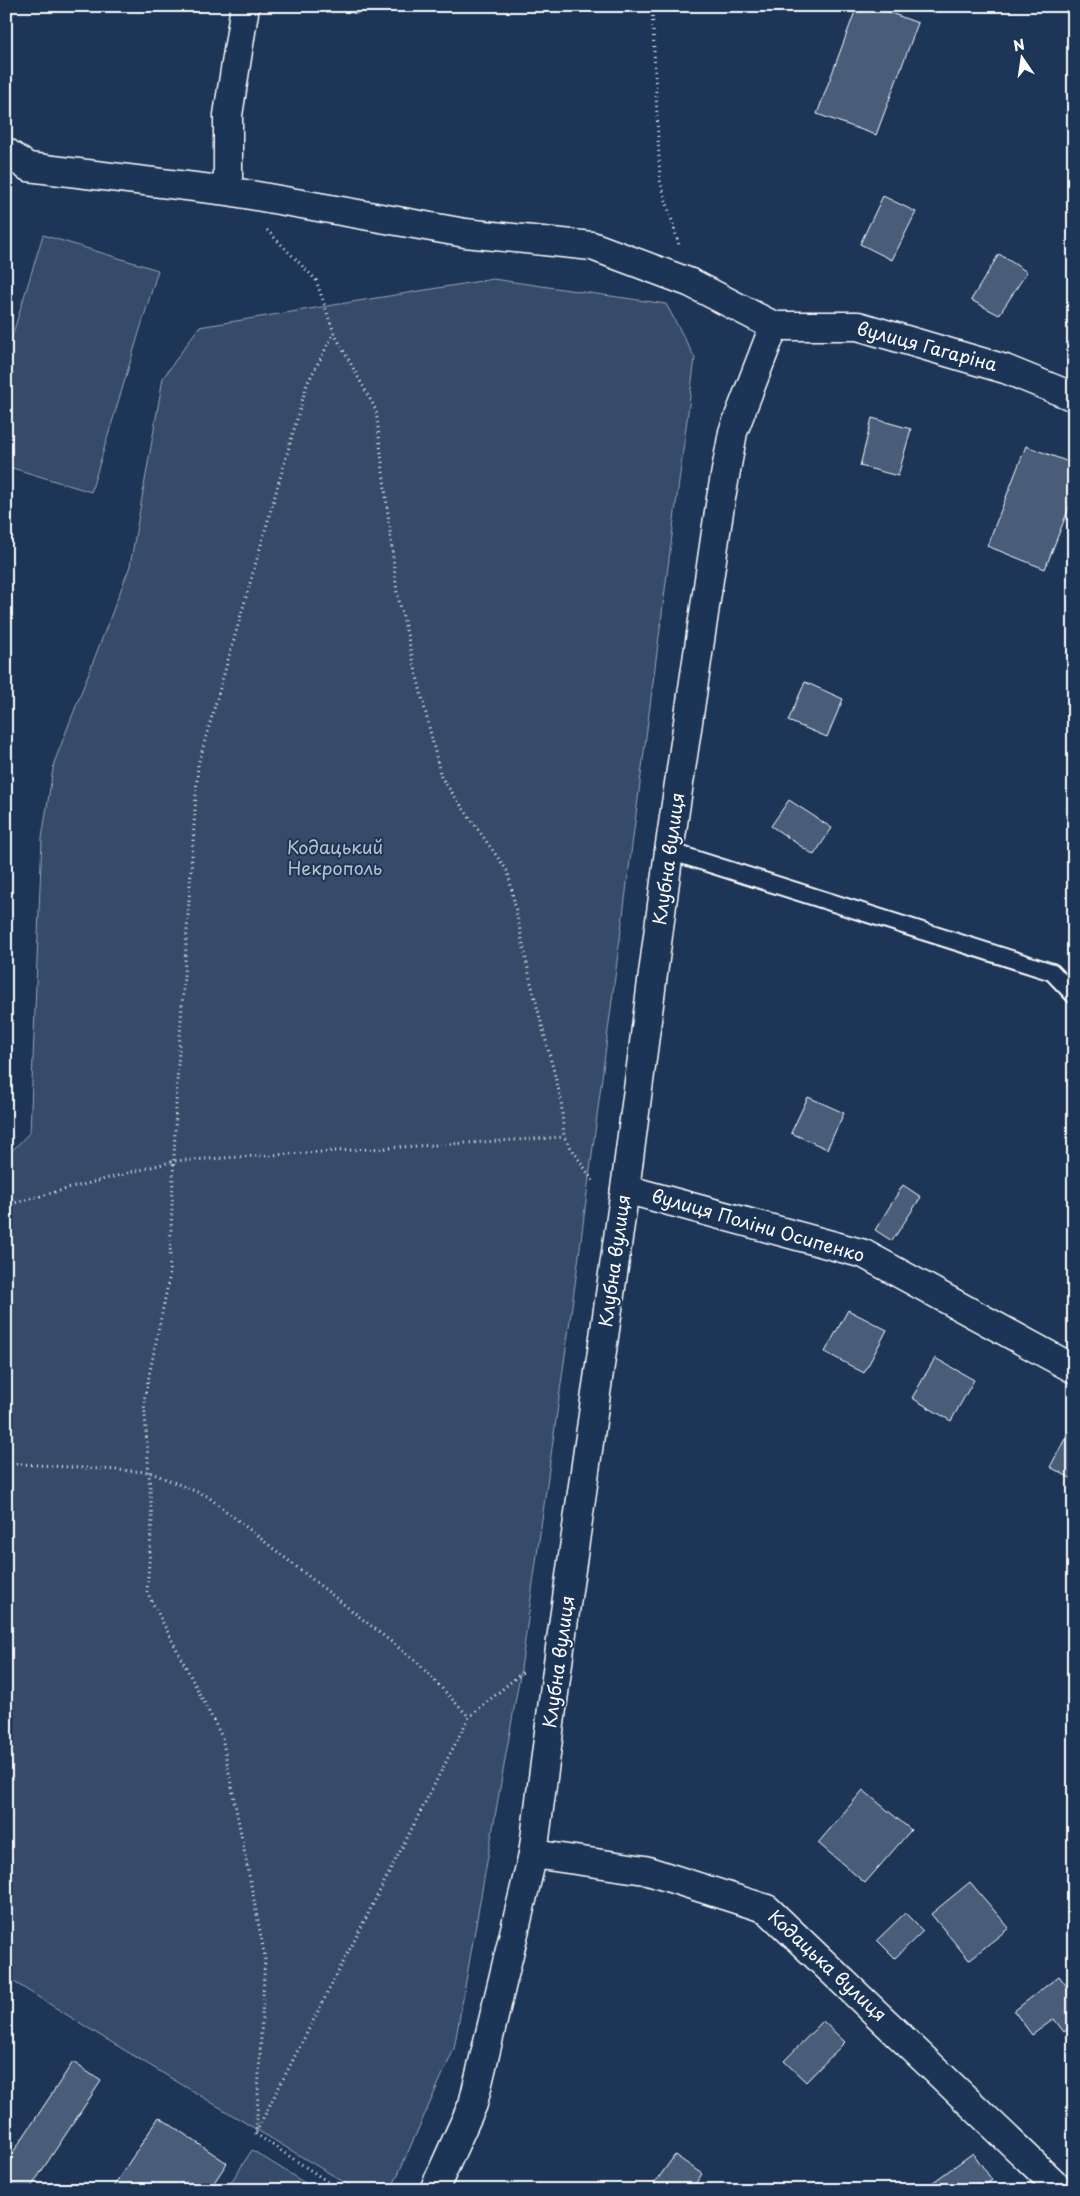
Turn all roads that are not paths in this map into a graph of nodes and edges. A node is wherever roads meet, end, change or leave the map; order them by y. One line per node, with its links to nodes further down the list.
1 (245, 6): 3 (street)
2 (6, 152): 3 (street)
3 (228, 191): 4 (street)
4 (774, 326): 5 (street, вулиця Гагаріна); 6 (street, Клубна вулиця)
5 (1074, 397)
6 (669, 851): 7 (lane); 8 (street, Клубна вулиця)
7 (1074, 995)
8 (625, 1189): 9 (street, вулиця Поліни Осипенко); 10 (street, Клубна вулиця)
9 (1074, 1369)
10 (533, 1854): 11 (street, Клубна вулиця); 12 (street, Кодацька вулиця)
11 (434, 2190)
12 (1061, 2190)

